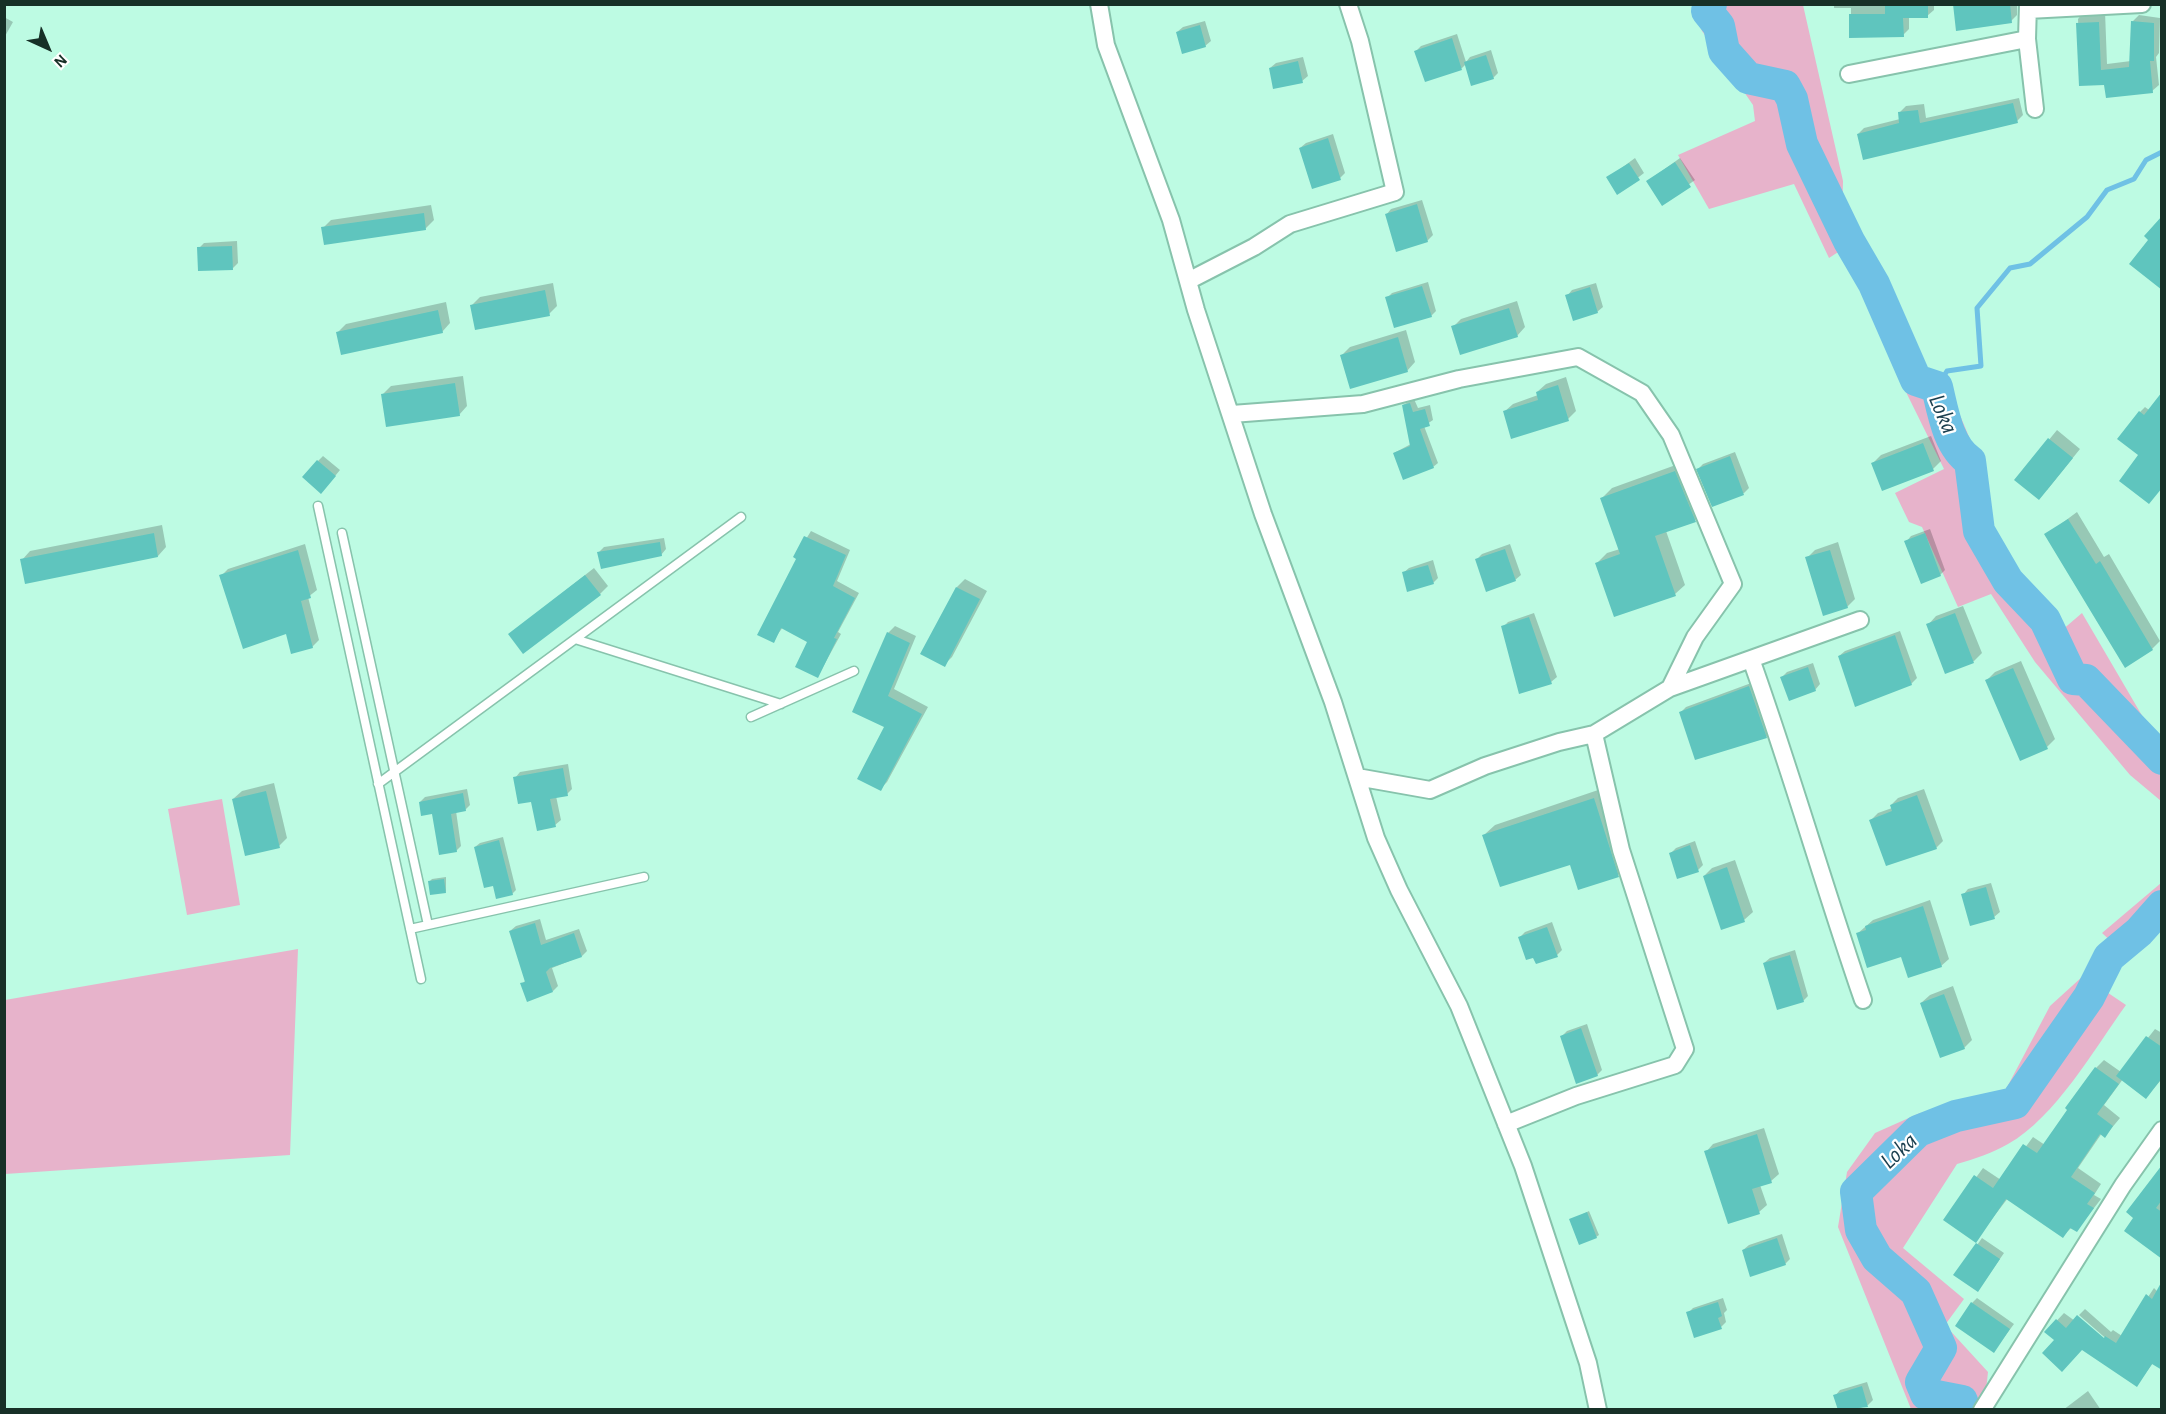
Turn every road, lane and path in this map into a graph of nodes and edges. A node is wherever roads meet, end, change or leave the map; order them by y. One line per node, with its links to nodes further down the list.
1 (1099, 4): 8 (street)
2 (1348, 4): 8 (street)
3 (2142, 4): 4 (street)
4 (2028, 7): 5 (street)
5 (2027, 39): 6 (street); 7 (street)
6 (1850, 74)
7 (2035, 109)
8 (1188, 281): 9 (street)
9 (1232, 414): 17 (street); 22 (street)
10 (318, 506): 23 (lane)
11 (741, 518): 14 (lane)
12 (342, 533): 21 (lane)
13 (1860, 620): 15 (street)
14 (575, 639): 18 (lane); 21 (lane)
15 (1750, 659): 17 (street); 28 (street)
16 (854, 671): 18 (lane)
17 (1670, 688): 20 (street)
18 (781, 704): 19 (lane)
19 (751, 717)
20 (1594, 734): 22 (street); 29 (street)
21 (394, 771): 23 (lane); 25 (lane)
22 (1357, 777): 29 (street)
23 (378, 784): 26 (lane)
24 (644, 877): 25 (lane)
25 (428, 925): 26 (lane)
26 (410, 929): 27 (lane)
27 (420, 979)
28 (1863, 1000)
29 (1506, 1124): 31 (street)
30 (2162, 1130): 32 (street)
31 (1598, 1410)
32 (1982, 1410)

